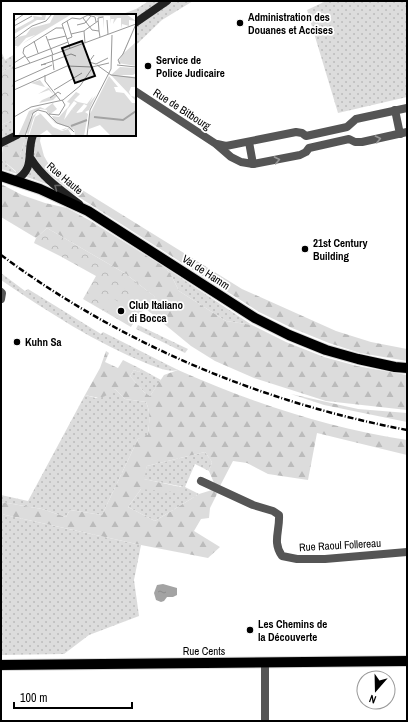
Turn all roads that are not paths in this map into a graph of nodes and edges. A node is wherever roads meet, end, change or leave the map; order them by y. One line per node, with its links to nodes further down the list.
1 (167, 1): 2 (main road)
2 (136, 22)
3 (136, 92): 16 (street, Rue de Bitbourg)
4 (407, 108): 5 (street, Rue de Bitbourg)
5 (395, 110): 6 (street, Rue de Bitbourg); 8 (street, Rue de Bitbourg)
6 (347, 127): 7 (street, Rue de Bitbourg); 12 (street)
7 (327, 131): 11 (street, Rue de Bitbourg); 15 (street)
8 (403, 133): 12 (street, Rue de Bitbourg, one-way to 8)
9 (15, 136): 14 (main road)
10 (32, 136): 18 (main road, Rue Haute)
11 (306, 136): 13 (street, Rue de Bitbourg); 17 (street)
12 (350, 139): 15 (street, Rue de Bitbourg)
13 (249, 142): 16 (street, Rue de Bitbourg); 19 (street)
14 (1, 143)
15 (330, 143): 17 (street, Rue de Bitbourg)
16 (216, 144): 19 (street, Rue de Bitbourg)
17 (309, 148): 19 (street, Rue de Bitbourg, one-way to 17)
18 (31, 159): 21 (main road, Rue Haute); 22 (main road, Rue Haute, one-way to 18)
19 (253, 164)
20 (1, 176): 21 (main road, Val de Hamm)
21 (16, 180): 22 (main road, Val de Hamm)
22 (88, 211): 25 (main road, Val de Hamm)
23 (1, 292): 24 (street)
24 (1, 299)
25 (407, 368)
26 (201, 482): 27 (street, Rue Raoul Follereau)
27 (407, 552)
28 (407, 661): 29 (main road, Rue Cents)
29 (265, 662): 30 (main road, Rue Cents); 31 (street)
30 (1, 665)
31 (265, 721)

